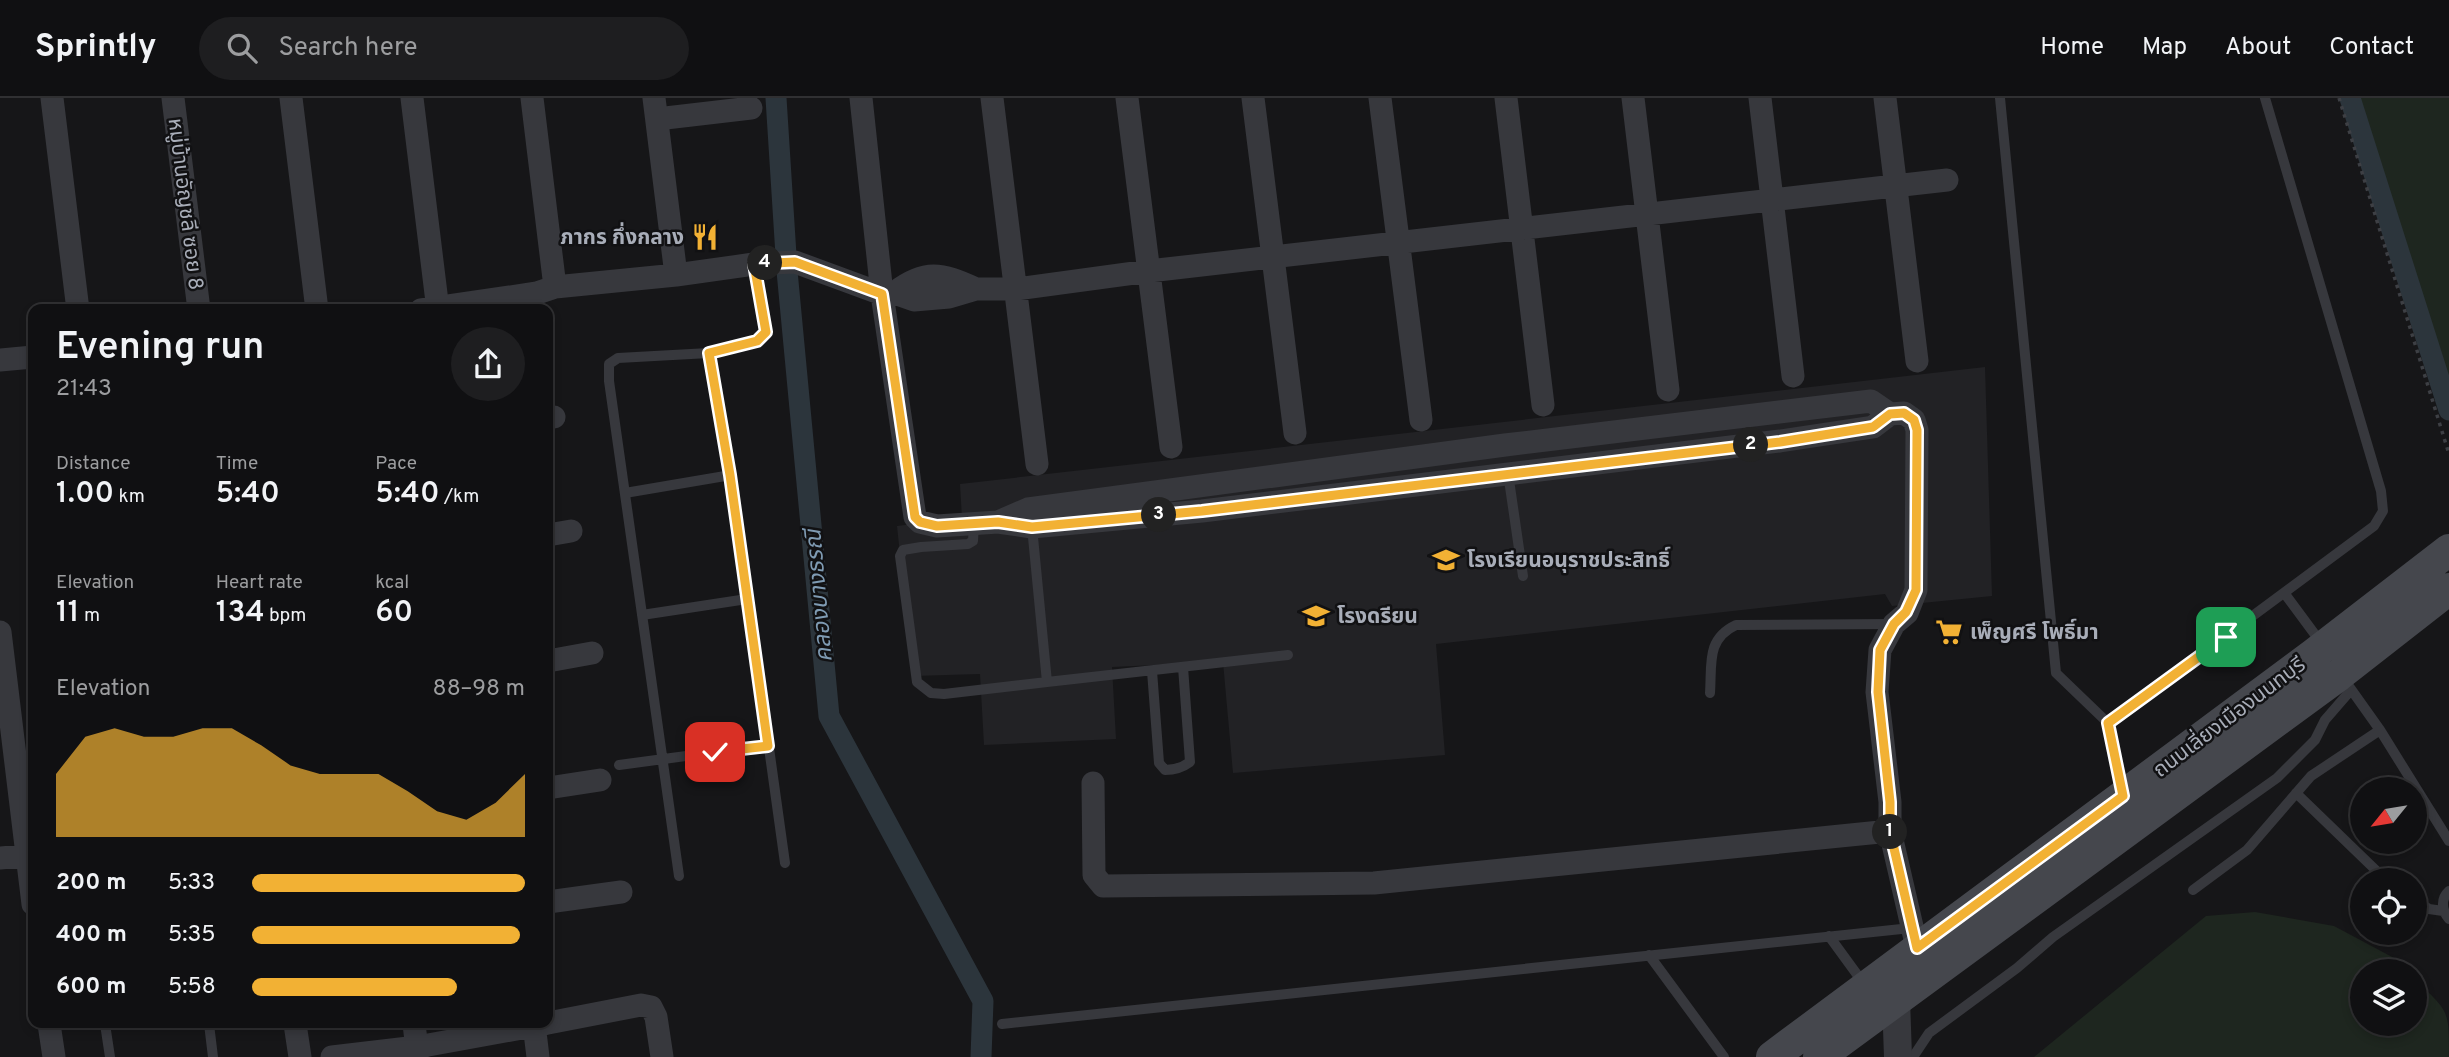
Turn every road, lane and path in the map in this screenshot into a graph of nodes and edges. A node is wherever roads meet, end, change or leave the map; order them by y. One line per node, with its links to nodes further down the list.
1 (52, 98): 33 (street)
2 (173, 98): 34 (street, หมู่บ้านอัญชลี ซอย 8)
3 (291, 98): 35 (street)
4 (412, 98): 36 (street)
5 (532, 98): 30 (street)
6 (860, 98): 32 (street)
7 (992, 98): 31 (street)
8 (1128, 98): 28 (street)
9 (1253, 98): 26 (street)
10 (1380, 98): 25 (street)
11 (1506, 98): 24 (street)
12 (1633, 98): 23 (street)
13 (1760, 98): 22 (street)
14 (1885, 98): 21 (street)
15 (2000, 98): 79 (lane)
16 (2265, 98): 65 (lane)
17 (2339, 98): 50 (path)
18 (656, 108): 19 (street); 29 (street)
19 (751, 108)
20 (1947, 180): 21 (street)
21 (1896, 186): 22 (street); 41 (street)
22 (1772, 200): 23 (street); 42 (street)
23 (1647, 215): 24 (street); 43 (street)
24 (1522, 230): 25 (street); 44 (street)
25 (1399, 244): 26 (street); 46 (street)
26 (1274, 259): 28 (street); 47 (street)
27 (774, 263): 29 (street); 32 (street); 38 (lane)
28 (1149, 271): 31 (street); 49 (street)
29 (676, 275): 30 (street)
30 (555, 287): 37 (street)
31 (1016, 289): 32 (street); 51 (street)
32 (888, 294): 57 (street)
33 (77, 304)
34 (198, 304)
35 (316, 304)
36 (432, 304)
37 (465, 304)
38 (709, 353): 53 (lane); 55 (lane)
39 (28, 357): 40 (street)
40 (0, 360)
41 (1917, 361)
42 (1793, 376)
43 (1668, 390)
44 (1543, 405)
45 (1890, 414): 48 (street); 52 (street); 68 (street)
46 (1421, 420)
47 (1295, 433)
48 (1505, 445): 52 (street); 54 (street)
49 (1171, 447)
50 (2449, 453)
51 (1037, 464)
52 (1508, 473): 56 (street); 63 (lane)
53 (730, 475): 55 (lane); 66 (lane)
54 (1236, 480): 56 (street); 58 (street)
55 (625, 493): 67 (lane)
56 (1237, 506): 59 (street)
57 (974, 522): 58 (street); 76 (lane)
58 (998, 522): 59 (street)
59 (1032, 527): 76 (lane)
60 (571, 531): 61 (street)
61 (553, 534)
62 (2449, 550): 70 (main road, ถนนเลี่ยงเมืองนนทบุรี)
63 (1523, 576)
64 (2449, 589): 77 (main road, ถนนเลี่ยงเมืองนนทบุรี)
65 (2285, 594): 70 (lane); 79 (lane)
66 (747, 599): 67 (lane); 81 (lane)
67 (642, 615): 82 (lane)
68 (1894, 624): 78 (lane); 89 (street)
69 (0, 632): 90 (street)
70 (2323, 647): 88 (main road, ถนนเลี่ยงเมืองนนทบุรี)
71 (592, 653): 73 (street)
72 (1288, 654): 74 (lane)
73 (553, 660)
74 (1183, 667): 75 (lane); 75 (lane)
75 (1152, 671): 76 (lane)
76 (1047, 682)
77 (2345, 682): 80 (lane); 107 (main road, ถนนเลี่ยงเมืองนนทบุรี); 129 (lane)
78 (1710, 693)
79 (2108, 723): 88 (lane)
80 (2381, 730): 87 (lane); 91 (lane)
81 (768, 746): 82 (lane); 94 (lane)
82 (663, 759): 83 (lane); 96 (lane)
83 (619, 765)
84 (600, 780): 86 (street)
85 (1093, 783): 89 (street)
86 (553, 787)
87 (2296, 793): 95 (lane); 97 (lane)
88 (2123, 796): 104 (main road, ถนนเลี่ยงเมืองนนทบุรี)
89 (1890, 831): 104 (street)
90 (28, 840)
91 (2449, 841)
92 (28, 855): 93 (street)
93 (0, 858)
94 (785, 863)
95 (2374, 868)
96 (680, 876)
97 (2193, 890)
98 (2449, 891): 102 (lane)
99 (621, 892): 100 (street)
100 (553, 901)
101 (2427, 908): 102 (lane)
102 (2446, 915)
103 (1829, 936): 104 (lane); 105 (lane); 106 (lane)
104 (1914, 938): 106 (main road, ถนนเลี่ยงเมืองนนทบุรี)
105 (1649, 955): 109 (lane); 125 (lane)
106 (1866, 986): 126 (main road, ถนนเลี่ยงเมืองนนทบุรี)
107 (1896, 999): 127 (main road, ถนนเลี่ยงเมืองนนทบุรี); 128 (street)
108 (553, 1022): 124 (street)
109 (1002, 1024)
110 (50, 1028): 118 (street)
111 (106, 1028): 119 (lane)
112 (209, 1028): 120 (lane)
113 (296, 1028): 121 (street)
114 (415, 1028): 117 (street)
115 (523, 1028): 117 (street)
116 (540, 1028): 123 (street)
117 (418, 1052): 122 (street)
118 (54, 1057)
119 (110, 1057)
120 (213, 1057)
121 (300, 1057)
122 (332, 1057)
123 (538, 1057)
124 (662, 1057)
125 (1724, 1057)
126 (1772, 1057)
127 (1819, 1057)
128 (1898, 1057)
129 (1913, 1057)

